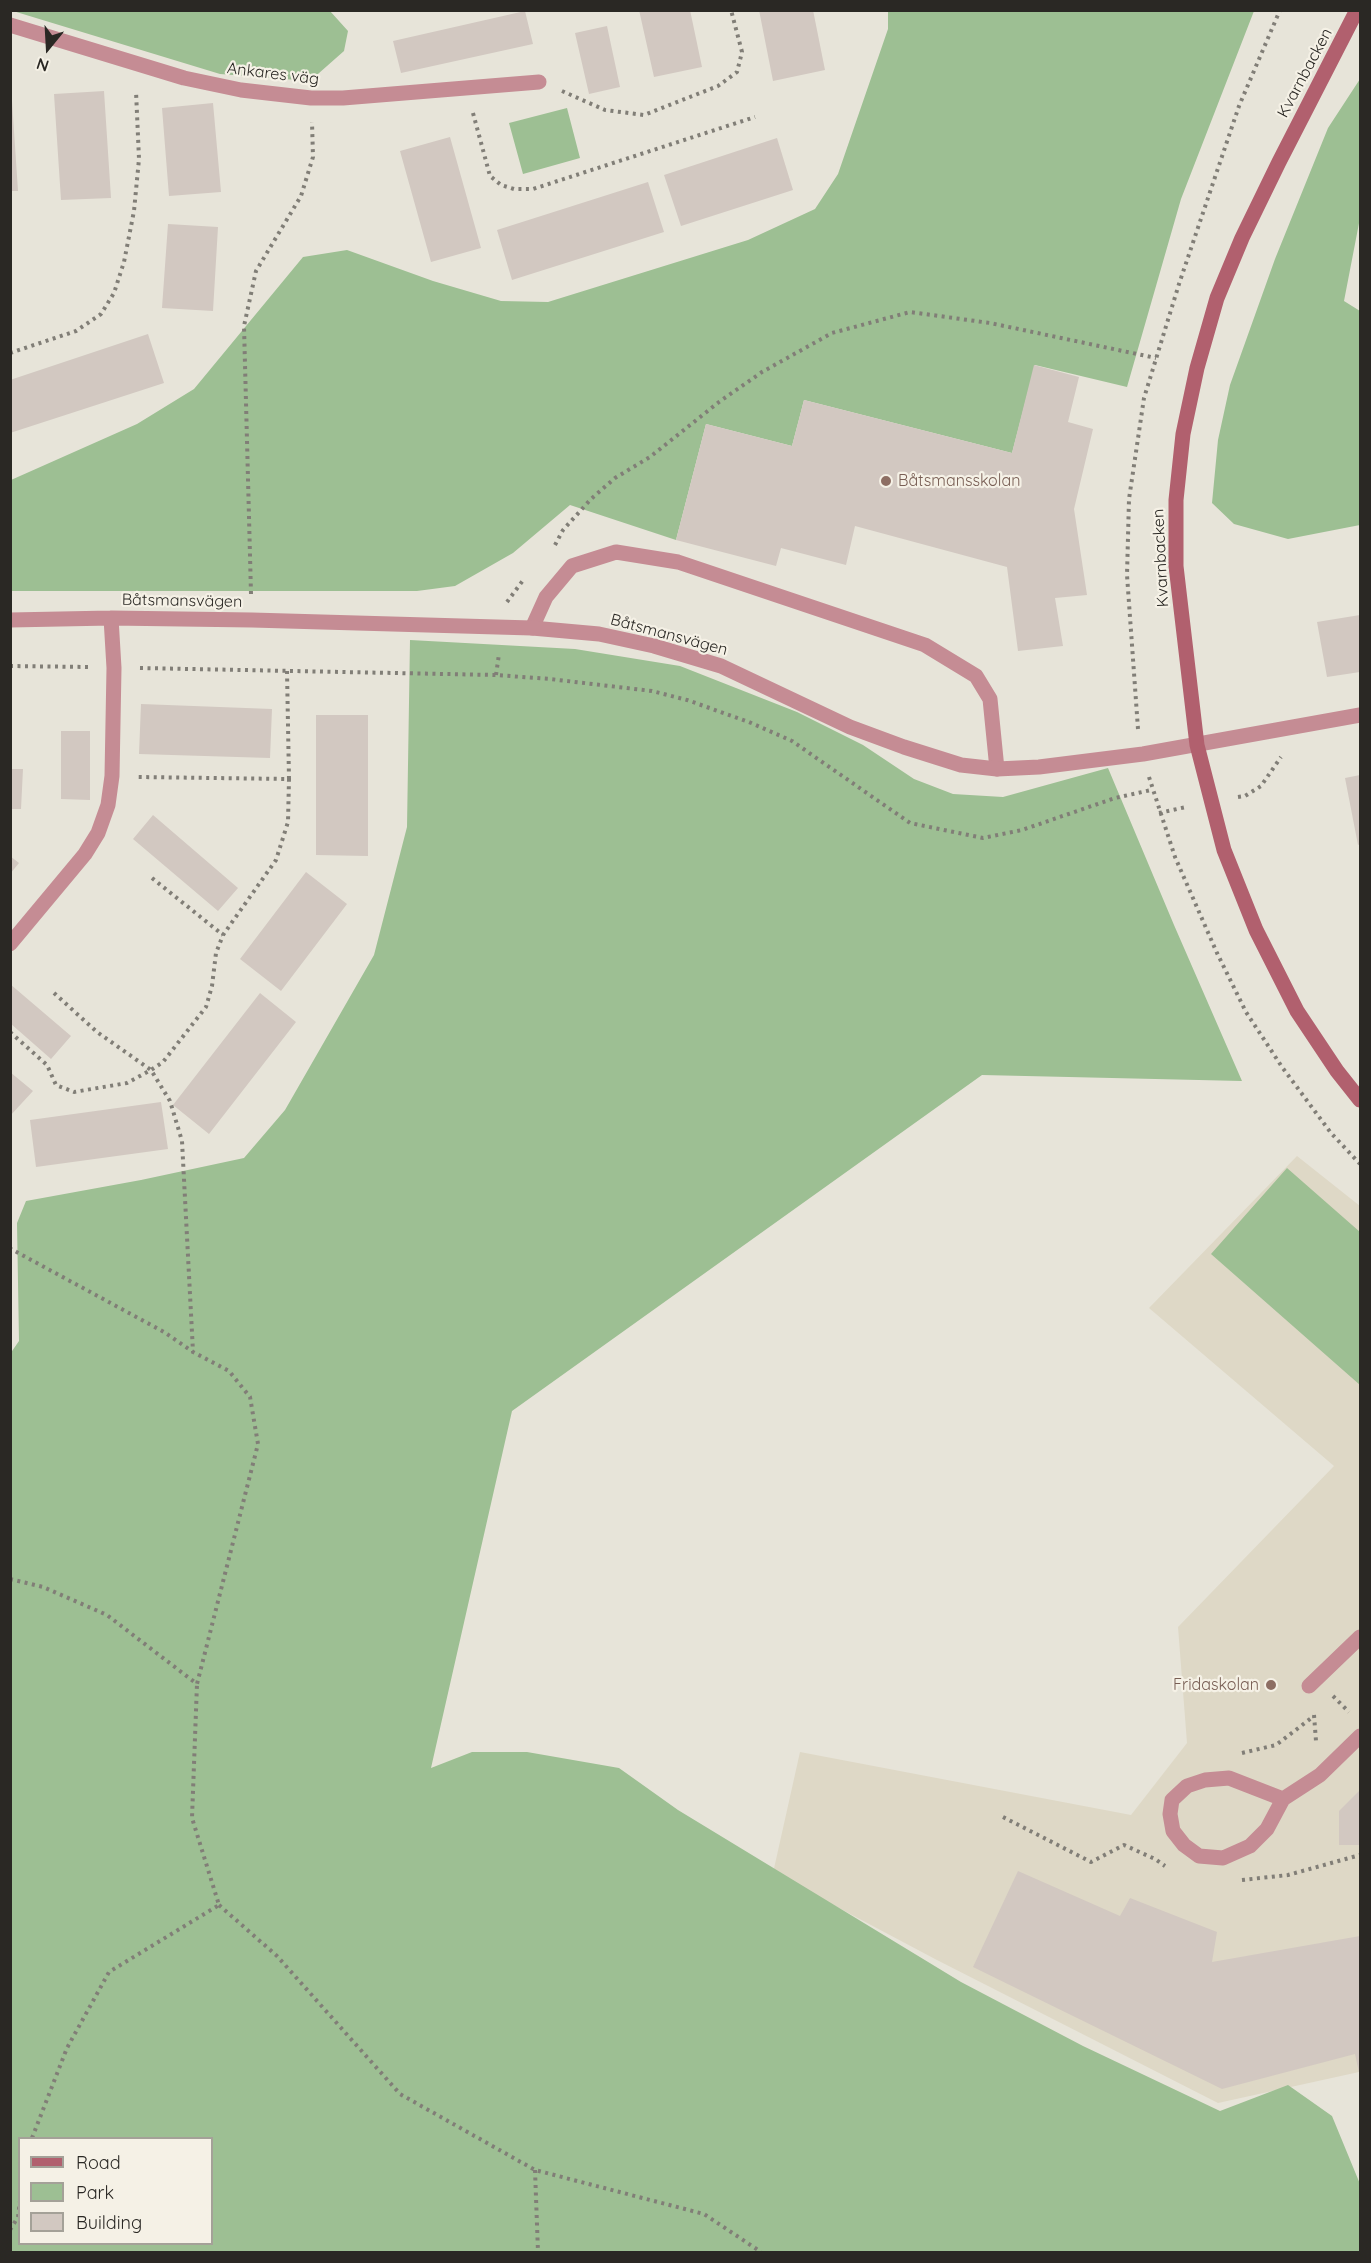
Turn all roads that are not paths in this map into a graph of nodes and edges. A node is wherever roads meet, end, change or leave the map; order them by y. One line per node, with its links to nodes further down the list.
1 (1357, 10): 8 (street, Kvarnbacken)
2 (10, 26): 3 (street, Ankares väg)
3 (539, 82)
4 (111, 618): 5 (street, Båtsmansvägen); 6 (street, Båtsmansvägen); 10 (street, Båtsmansvägen)
5 (10, 620)
6 (532, 628): 9 (street, Båtsmansvägen); 9 (street)
7 (1360, 715): 8 (street, Båtsmansvägen)
8 (1197, 745): 9 (street, Båtsmansvägen); 11 (street, Kvarnbacken)
9 (997, 768)
10 (10, 944)
11 (1360, 1100)
12 (1360, 1637): 13 (street)
13 (1309, 1686)
14 (1360, 1736): 15 (street)
15 (1283, 1799): 15 (street)

